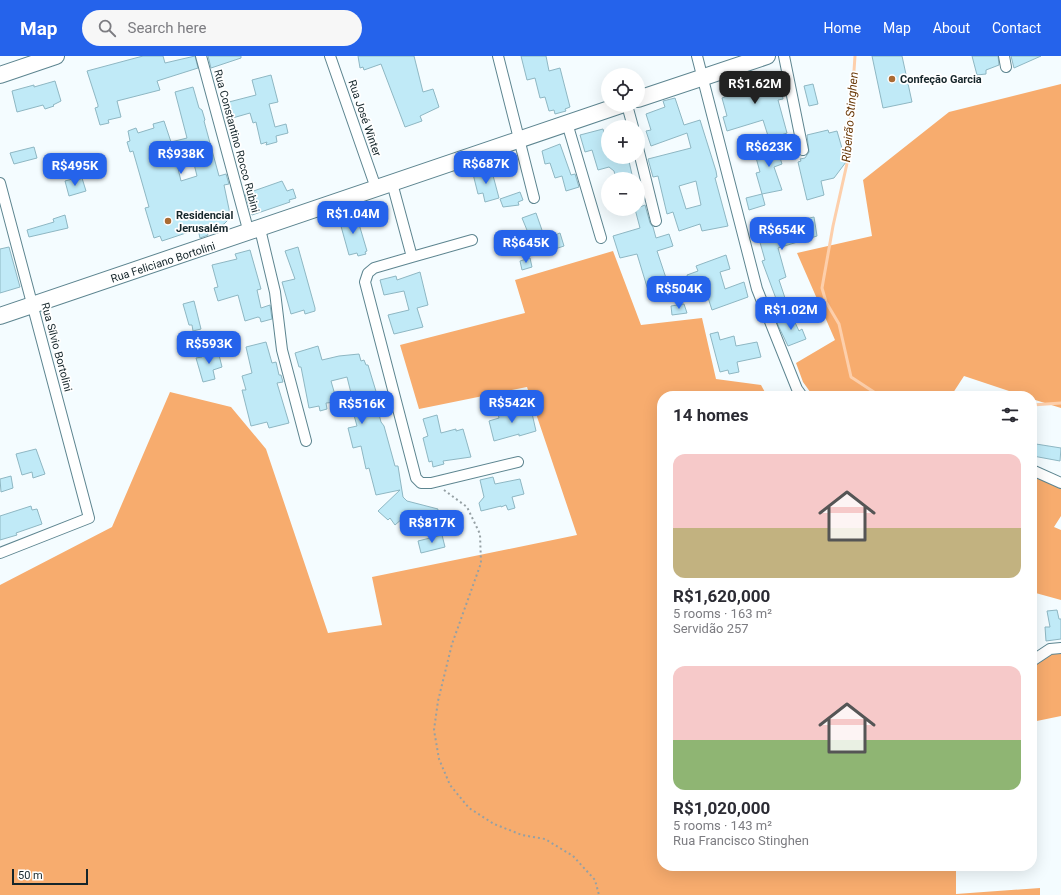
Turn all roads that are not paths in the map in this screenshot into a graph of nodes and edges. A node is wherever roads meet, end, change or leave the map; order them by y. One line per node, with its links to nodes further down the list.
1 (56, 56): 10 (main road)
2 (201, 56): 23 (street, Rua Constantino Rocco Rubini)
3 (330, 56): 20 (street, Rua José Winter)
4 (498, 56): 15 (street)
5 (697, 56): 11 (street)
6 (767, 56): 11 (main road)
7 (784, 56): 16 (street)
8 (1004, 56): 9 (street)
9 (1006, 67)
10 (0, 75)
11 (702, 78): 12 (main road); 29 (street)
12 (645, 97)
13 (601, 112): 14 (main road, Rua Feliciano Bortolini)
14 (567, 123): 15 (main road, Rua Feliciano Bortolini); 24 (street)
15 (518, 140): 19 (main road, Rua Feliciano Bortolini); 21 (street)
16 (803, 150)
17 (642, 164): 22 (street)
18 (0, 183): 27 (street, Rua Sílvio Bortolini)
19 (392, 183): 20 (main road, Rua Feliciano Bortolini); 26 (street)
20 (376, 188): 23 (main road, Rua Feliciano Bortolini)
21 (534, 198)
22 (656, 221)
23 (254, 231): 27 (main road, Rua Feliciano Bortolini); 30 (street, Rua Constantino Rocco Rubini)
24 (602, 238)
25 (472, 240): 26 (street)
26 (412, 256): 31 (street)
27 (34, 305): 28 (main road, Rua Feliciano Bortolini); 34 (street, Rua Sílvio Bortolini)
28 (0, 316)
29 (798, 391)
30 (306, 441)
31 (518, 462)
32 (1037, 472): 33 (street)
33 (1061, 483)
34 (0, 553)
35 (1061, 648): 36 (street)
36 (1037, 658)

